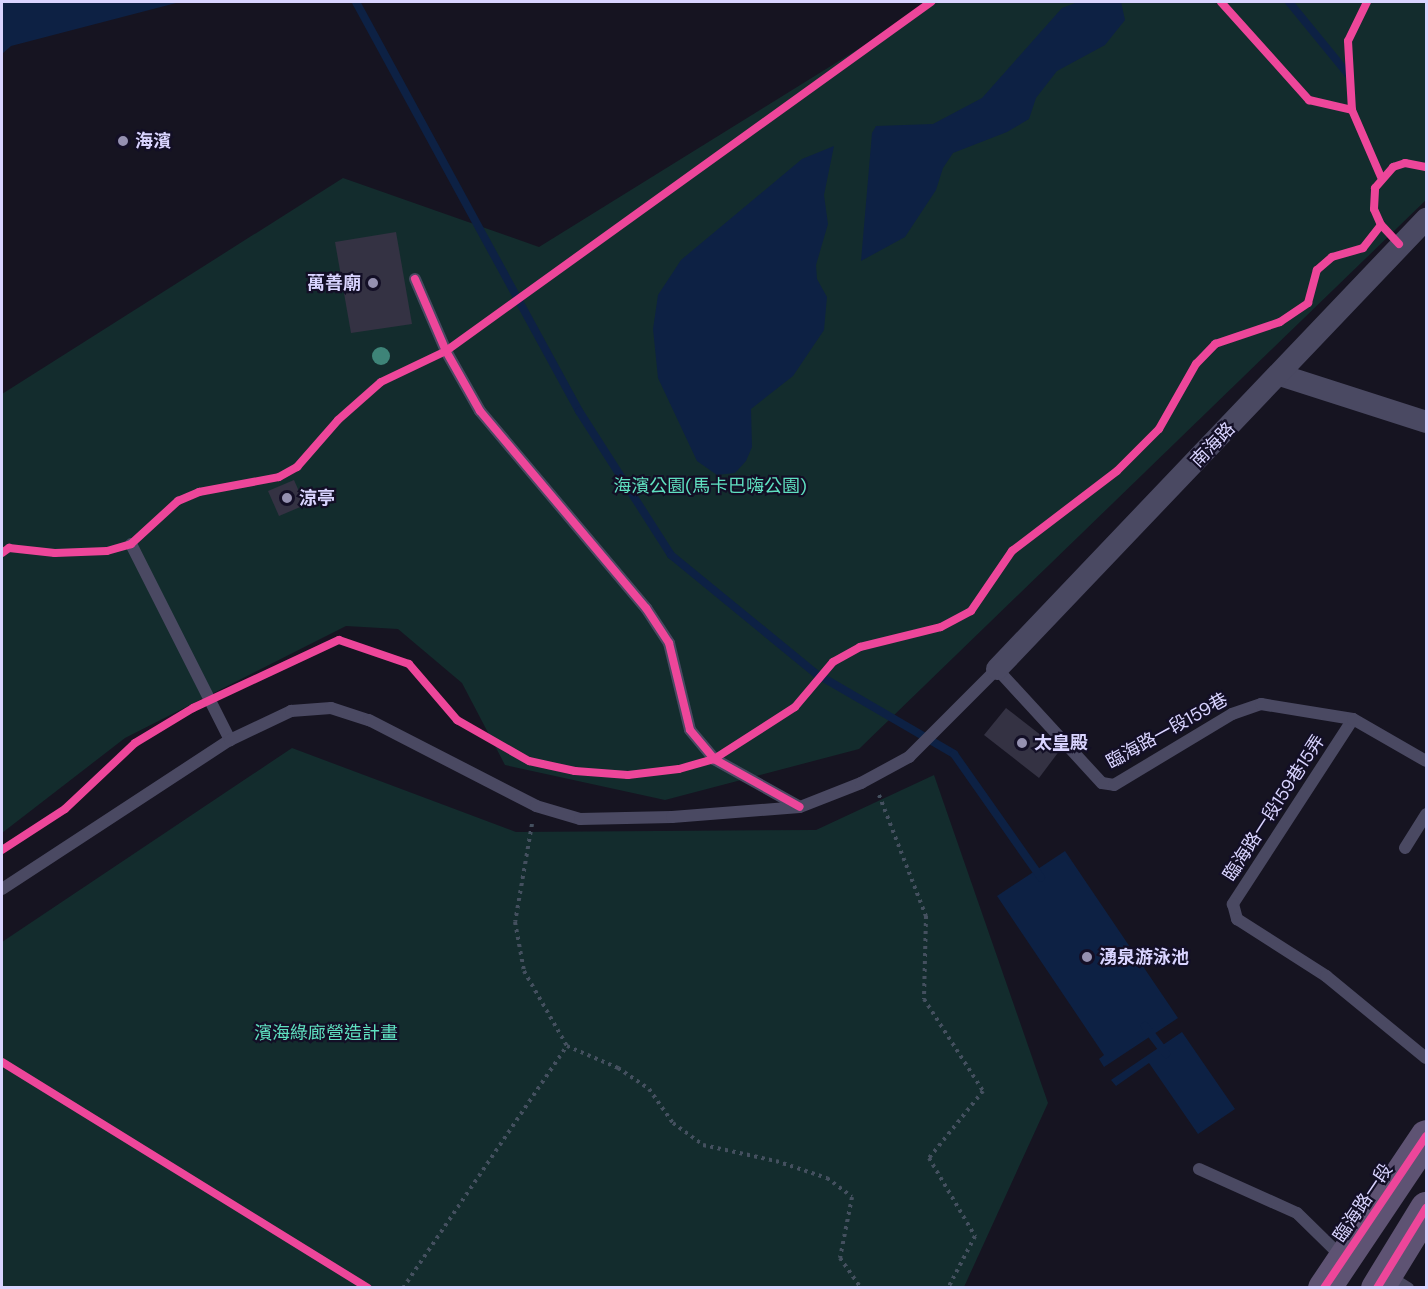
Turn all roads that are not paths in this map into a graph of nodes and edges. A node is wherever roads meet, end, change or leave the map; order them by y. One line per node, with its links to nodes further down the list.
1 (1426, 219): 3 (street, 南海路)
2 (415, 279): 10 (lane)
3 (1280, 375): 4 (street); 6 (street, 南海路)
4 (1426, 422)
5 (131, 544): 8 (lane)
6 (997, 669): 7 (lane, 臨海路一段159巷); 10 (lane)
7 (1353, 719): 9 (lane, 臨海路一段159巷); 14 (lane, 臨海路一段159巷15弄)
8 (230, 740): 10 (lane); 13 (lane)
9 (1426, 761)
10 (800, 807)
11 (1426, 814): 12 (lane)
12 (1405, 848)
13 (2, 889)
14 (1426, 1058)
15 (1426, 1136): 18 (main road, 臨海路一段)
16 (1199, 1169): 18 (lane)
17 (1426, 1208): 19 (main road)
18 (1343, 1258): 20 (main road, 臨海路一段)
19 (1390, 1283)
20 (1324, 1287)

